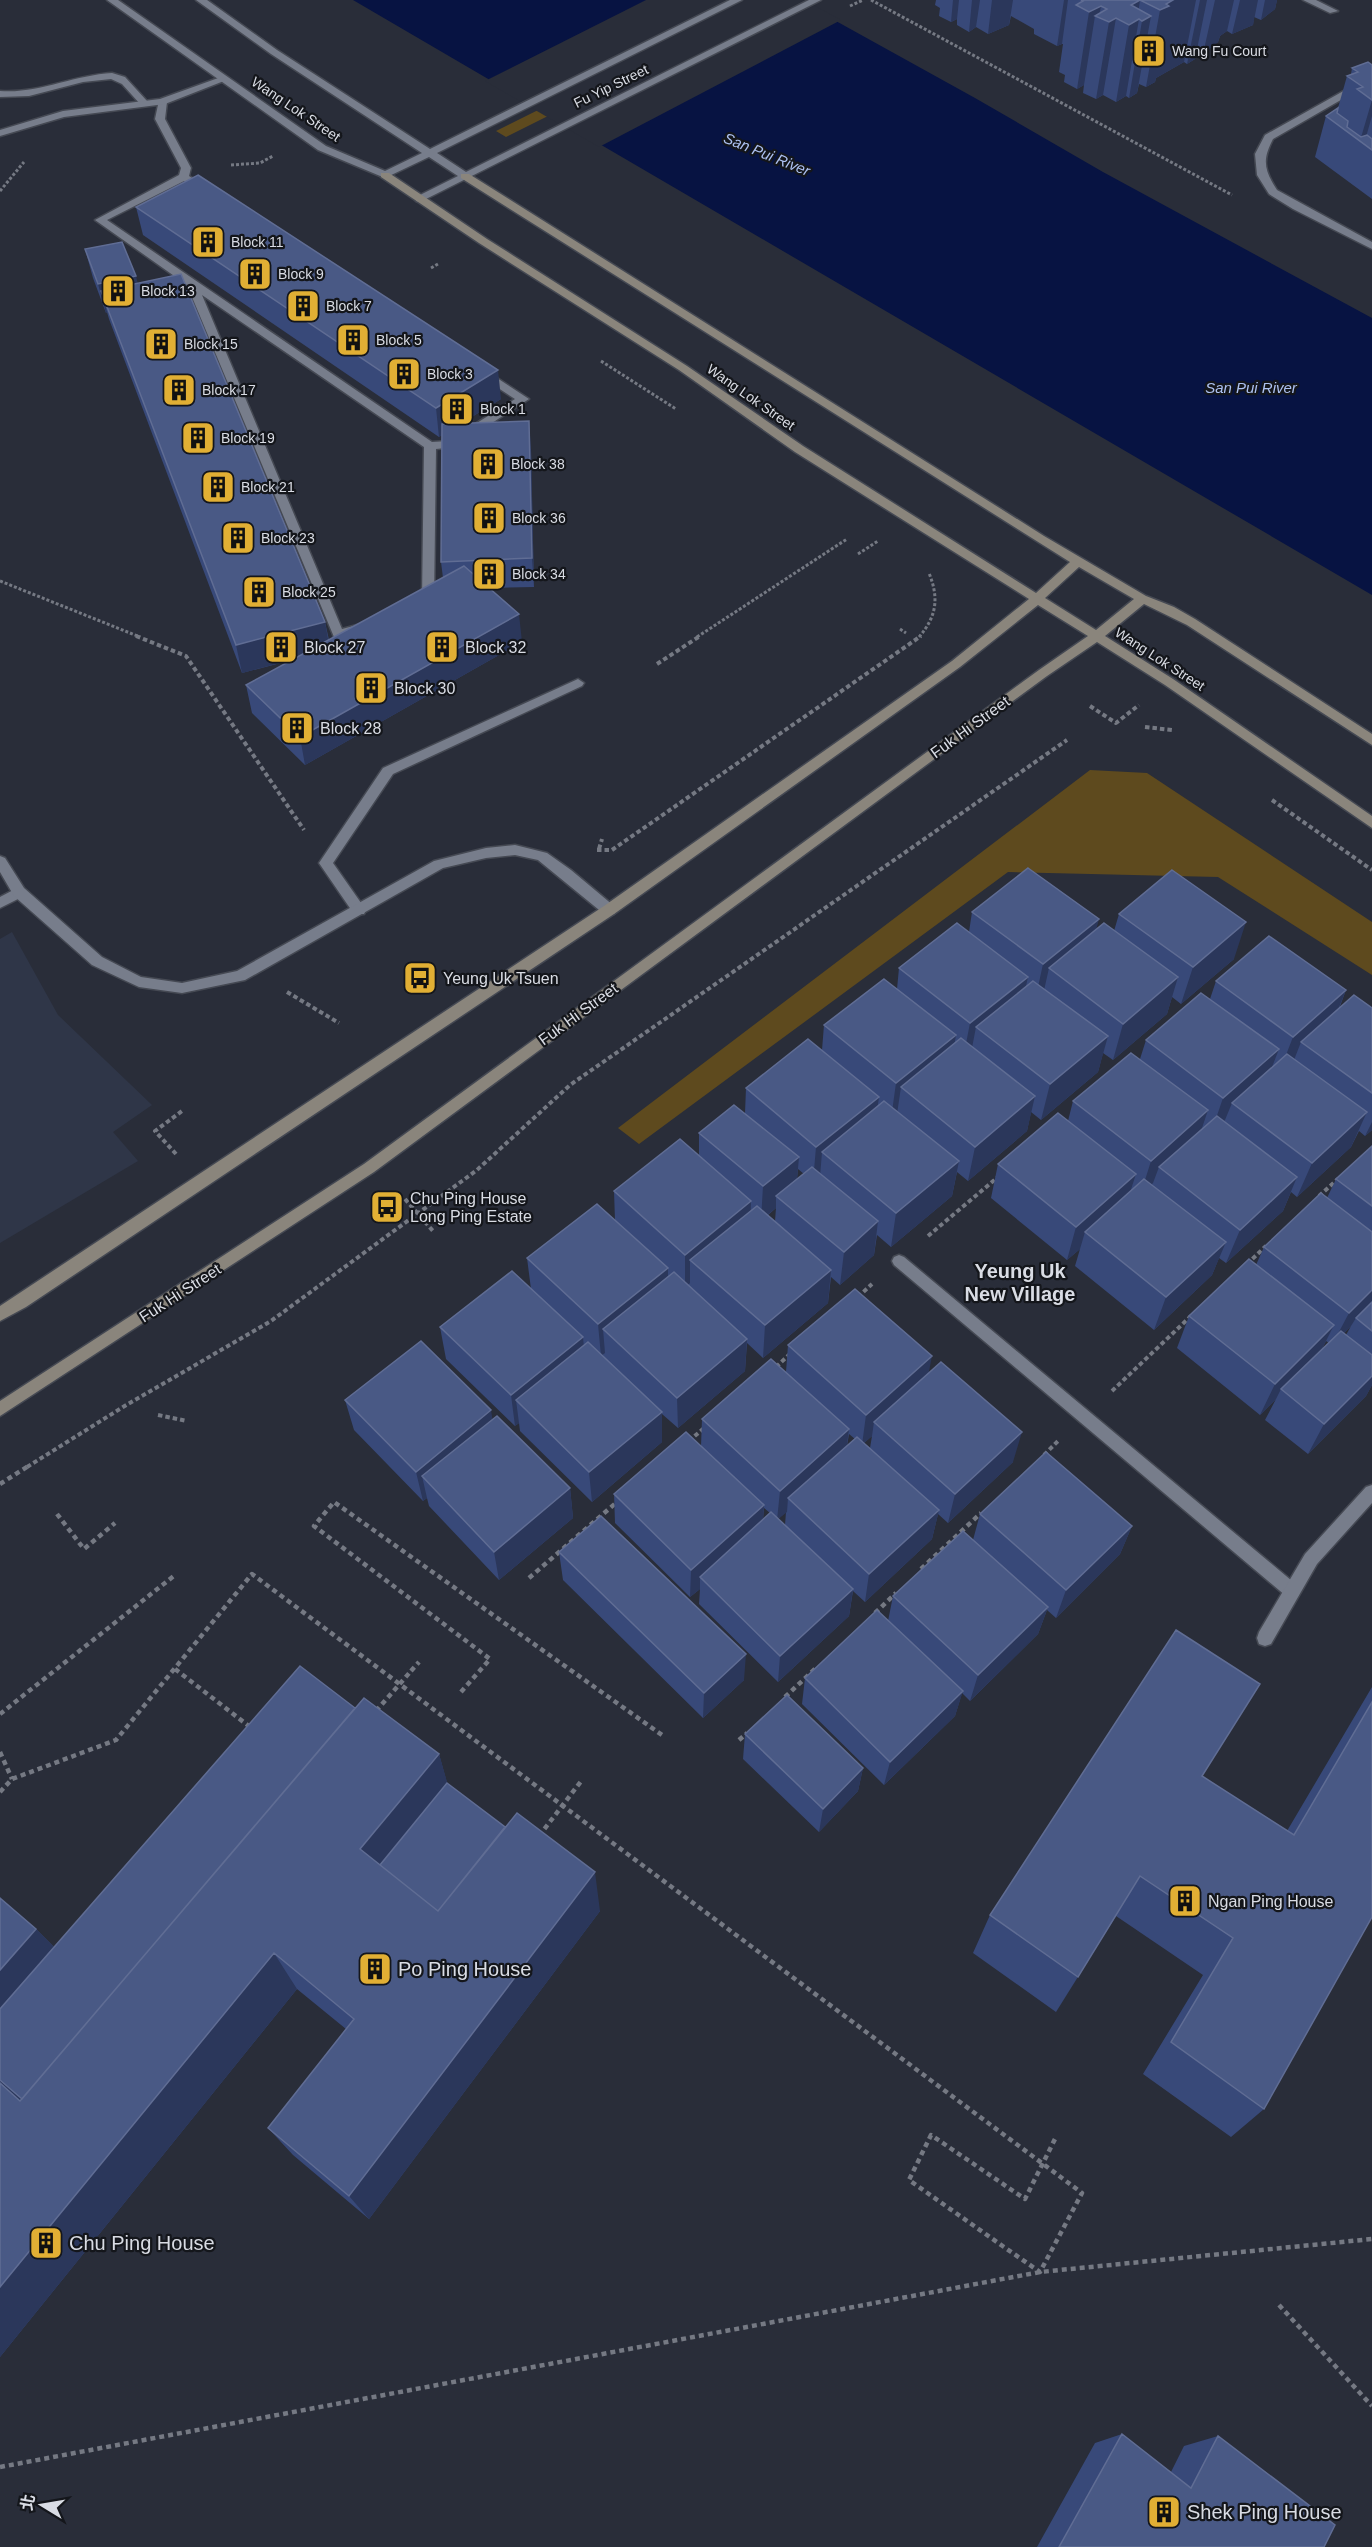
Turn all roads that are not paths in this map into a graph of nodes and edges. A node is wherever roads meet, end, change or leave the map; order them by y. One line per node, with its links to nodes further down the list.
1 (112, 0): 8 (street, Wang Lok Street)
2 (201, 0): 13 (street, Wang Lok Street)
3 (737, 0): 13 (street, Fu Yip Street)
4 (816, 0): 15 (street, Fu Yip Street)
5 (1308, 0): 6 (street)
6 (1333, 11)
7 (1372, 78): 18 (street)
8 (224, 79): 10 (street); 14 (street, Wang Lok Street)
9 (0, 94): 11 (street)
10 (162, 102): 11 (street); 16 (street)
11 (144, 103): 12 (street)
12 (0, 133)
13 (428, 152): 14 (street, Fu Yip Street); 15 (street, Wang Lok Street)
14 (384, 175): 17 (main road, Wang Lok Street)
15 (465, 176): 17 (street, Fu Yip Street); 21 (main road, Wang Lok Street)
16 (184, 177): 19 (street); 20 (street)
17 (420, 199): 22 (main road, Wang Lok Street)
18 (1372, 246)
19 (192, 283): 20 (street); 25 (street)
20 (430, 446): 24 (street)
21 (1078, 561): 22 (main road); 23 (main road, Wang Lok Street)
22 (1037, 599): 26 (main road, Wang Lok Street); 34 (main road)
23 (1143, 600): 26 (main road, Fuk Hi Street); 28 (main road, Wang Lok Street)
24 (417, 608)
25 (377, 624)
26 (1097, 636): 29 (main road, Wang Lok Street); 37 (main road, Fuk Hi Street)
27 (578, 683): 33 (street)
28 (1372, 740)
29 (1372, 823)
30 (0, 861): 31 (street)
31 (20, 892): 32 (street); 33 (street)
32 (0, 903)
33 (359, 910): 34 (street)
34 (609, 910): 36 (main road)
35 (899, 1261): 39 (street)
36 (0, 1314)
37 (0, 1409)
38 (1372, 1491): 39 (street)
39 (1292, 1591): 40 (street)
40 (1265, 1638)

